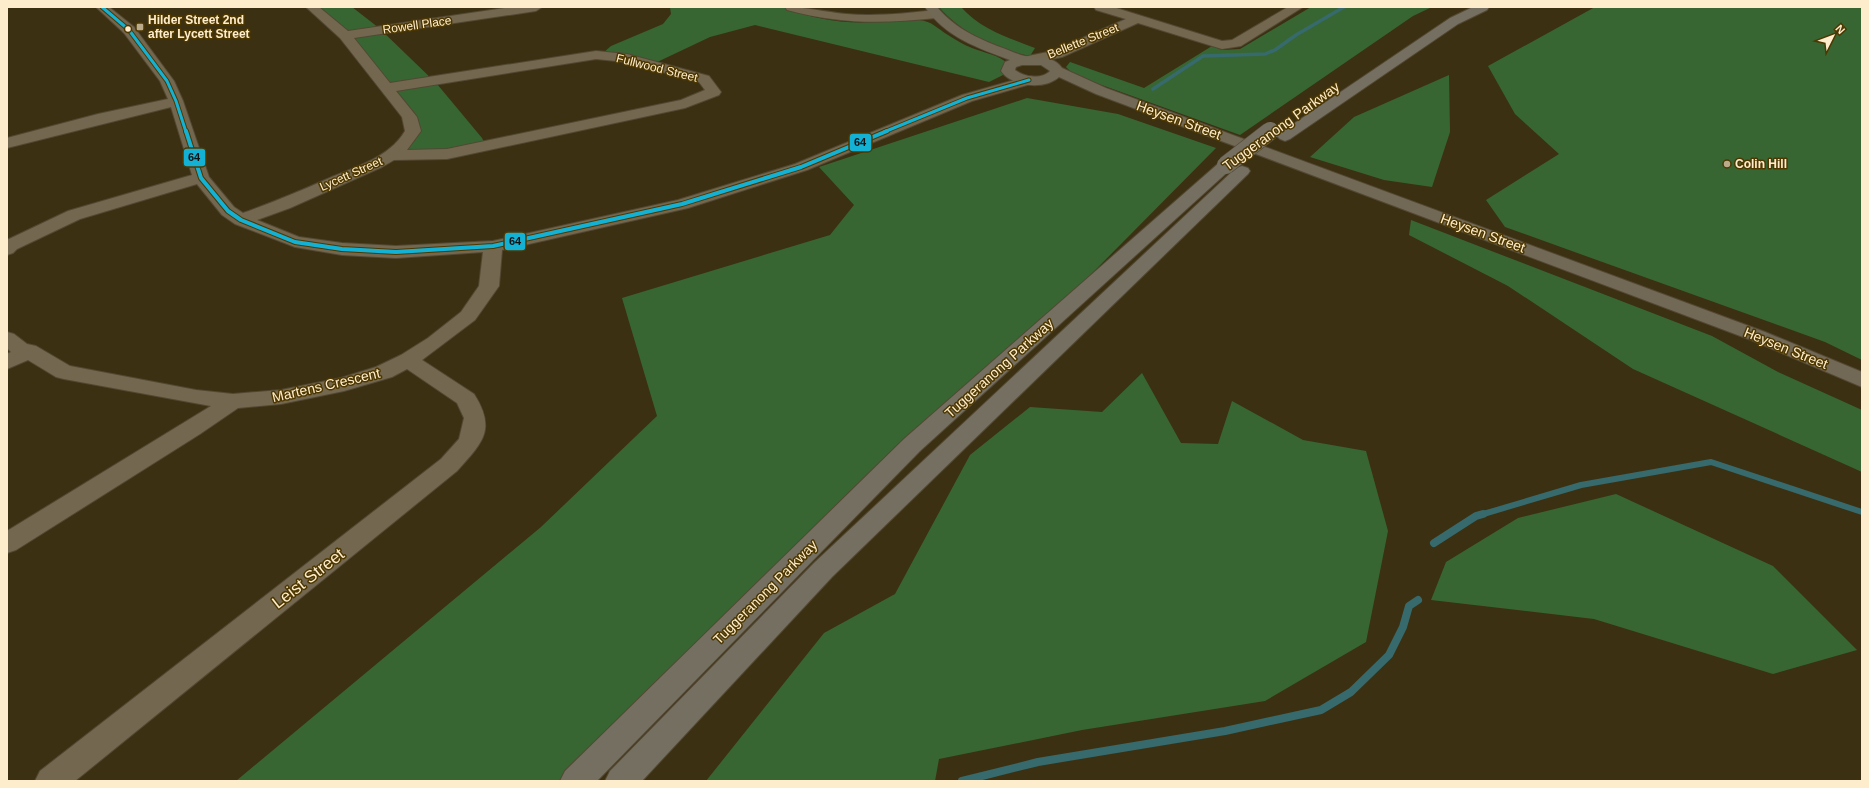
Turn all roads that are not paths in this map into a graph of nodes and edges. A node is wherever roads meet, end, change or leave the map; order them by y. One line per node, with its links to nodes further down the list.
1 (102, 7): 21 (street)
2 (312, 7): 12 (street, Lycett Street)
3 (536, 7): 12 (street, Rowell Place)
4 (791, 7): 9 (street)
5 (1100, 7): 10 (street)
6 (1297, 7): 10 (street)
7 (1464, 7): 11 (highway)
8 (1483, 7): 24 (highway, Tuggeranong Parkway)
9 (928, 11): 14 (main road, Heysen Street); 15 (main road, Heysen Street)
10 (1144, 21): 14 (street, Bellette Street); 16 (street, Bellette Street)
11 (1414, 32)
12 (345, 35): 18 (street, Lycett Street)
13 (1394, 46): 24 (highway, Tuggeranong Parkway, bridge)
14 (1026, 60): 15 (main road); 16 (main road, Heysen Street)
15 (1009, 68): 17 (main road, Heysen Street); 20 (street)
16 (1056, 70): 17 (main road); 19 (main road, Heysen Street)
17 (1035, 80): 19 (main road, Heysen Street); 20 (street)
18 (386, 88): 23 (street, Lycett Street); 23 (street, Fullwood Street)
19 (1102, 92): 33 (main road, Heysen Street)
20 (967, 98): 27 (street)
21 (175, 99): 22 (street); 25 (street)
22 (7, 143)
23 (391, 155): 26 (street, Lycett Street)
24 (1234, 168): 37 (highway, Tuggeranong Parkway); 38 (highway, Tuggeranong Parkway)
25 (202, 178): 26 (street); 28 (street)
26 (241, 220): 27 (street)
27 (493, 246): 31 (street, Martens Crescent)
28 (7, 249)
29 (7, 338): 30 (street, Martens Crescent)
30 (29, 351): 32 (street); 34 (street, Martens Crescent)
31 (408, 360): 34 (street, Martens Crescent); 36 (street, Leist Street)
32 (7, 362)
33 (1862, 380)
34 (233, 401): 35 (street)
35 (7, 543)
36 (51, 781)
37 (576, 781)
38 (621, 781)

